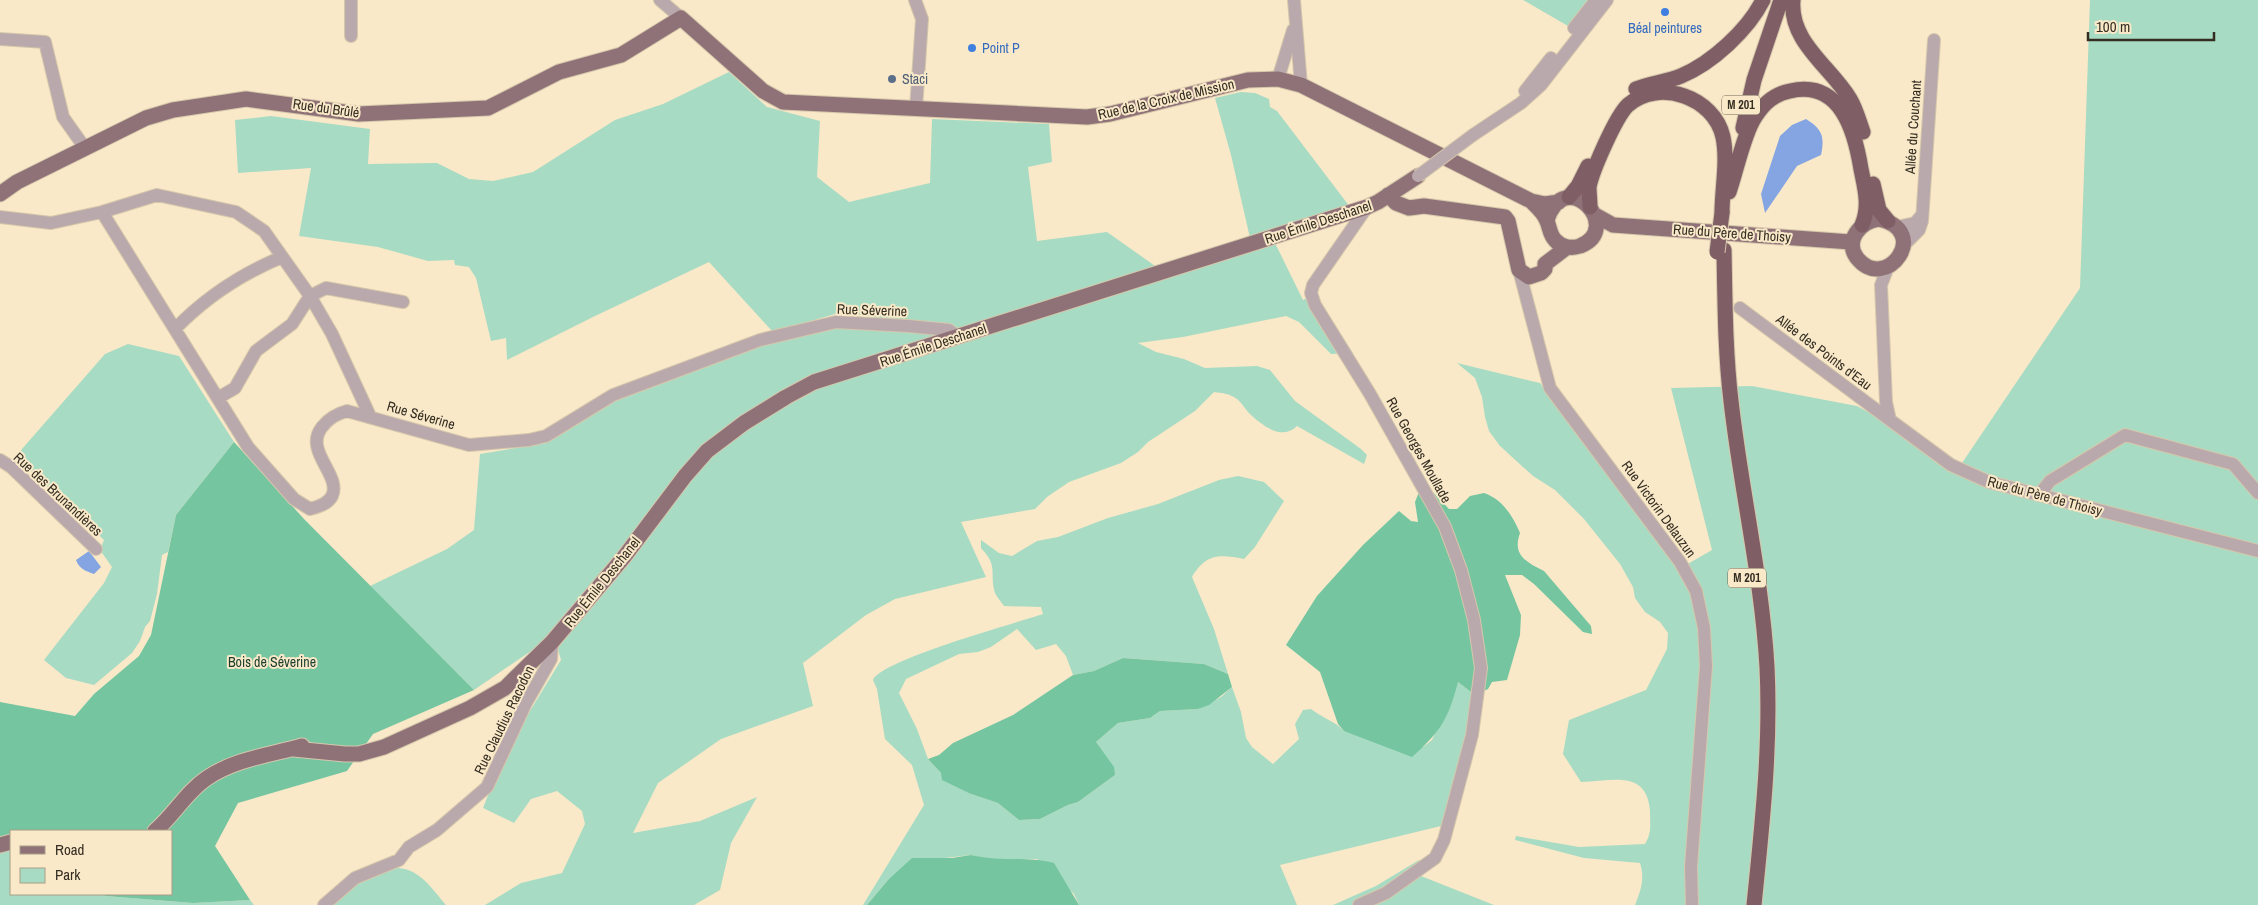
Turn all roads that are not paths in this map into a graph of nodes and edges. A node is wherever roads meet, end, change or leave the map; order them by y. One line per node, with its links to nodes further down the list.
1 (352, 0): 13 (street)
2 (660, 0): 11 (street, Rue de la Croix de Mission)
3 (915, 0): 18 (street)
4 (1294, 0): 12 (street)
5 (1596, 0): 19 (street)
6 (1607, 0): 19 (street)
7 (1763, 0): 25 (highway)
8 (1772, 0): 31 (highway, M 201)
9 (1781, 0): 22 (highway, M 201)
10 (1792, 0): 35 (highway)
11 (682, 18): 18 (main road, Rue de la Croix de Mission); 20 (main road, Rue du Brûlé)
12 (1294, 20): 16 (street); 17 (street)
13 (350, 36)
14 (0, 39): 20 (street)
15 (1934, 40): 32 (street, Allée du Couchant)
16 (1278, 79): 17 (main road, Rue de la Croix de Mission); 18 (main road, Rue de la Croix de Mission)
17 (1301, 85): 26 (main road, Rue de la Croix de Mission)
18 (916, 109)
19 (1511, 109): 21 (street, bridge)
20 (84, 148): 23 (main road, Rue du Brûlé)
21 (1413, 179): 24 (main road, Rue Émile Deschanel); 27 (main road)
22 (1729, 192): 31 (highway, M 201); 37 (highway)
23 (0, 194)
24 (1388, 195): 27 (main road); 28 (main road, Rue Émile Deschanel)
25 (1564, 200): 26 (main road); 29 (main road, Rue du Père de Thoisy); 34 (main road)
26 (1531, 201): 34 (main road)
27 (1424, 206): 40 (main road)
28 (1366, 207): 54 (main road, Rue Émile Deschanel); 66 (street, Rue Georges Moullade)
29 (1593, 211): 31 (highway); 36 (main road, Rue du Père de Thoisy); 38 (main road)
30 (102, 212): 33 (street); 44 (street); 53 (street, Rue Séverine)
31 (1724, 214): 43 (highway, M 201)
32 (1922, 215): 35 (street); 42 (street, Allée du Couchant)
33 (0, 217)
34 (1547, 220): 41 (main road)
35 (1893, 224): 37 (main road); 42 (main road)
36 (1613, 225): 38 (main road, Rue du Père de Thoisy); 39 (main road, Rue du Père de Thoisy)
37 (1862, 225): 39 (main road)
38 (1594, 233): 41 (main road, Rue du Père de Thoisy)
39 (1851, 242): 46 (main road)
40 (1513, 243): 45 (main road); 48 (main road)
41 (1560, 244): 45 (main road)
42 (1904, 245): 47 (main road)
43 (1721, 251): 68 (highway, M 201); 69 (highway, M 201)
44 (282, 257): 50 (street); 53 (street)
45 (1548, 260): 48 (main road)
46 (1869, 267): 47 (main road); 49 (street)
47 (1888, 267): 49 (street)
48 (1519, 270): 67 (street, Rue Victorin Delauzun)
49 (1881, 285): 57 (street)
50 (310, 296): 51 (street); 55 (street); 56 (street)
51 (403, 302)
52 (1740, 308): 57 (street, Allée des Points d'Eau)
53 (175, 328): 55 (street, Rue Séverine)
54 (958, 337): 56 (street, Rue Séverine); 63 (main road, Rue Émile Deschanel)
55 (218, 398): 56 (street, Rue Séverine)
56 (370, 416)
57 (1890, 420): 60 (street, Rue du Père de Thoisy)
58 (0, 460): 61 (street, Rue des Brunandières)
59 (2258, 493): 60 (street)
60 (2039, 495): 62 (street, Rue du Père de Thoisy)
61 (96, 549)
62 (2258, 551)
63 (552, 642): 64 (main road, Rue Émile Deschanel); 65 (street, Rue Claudius Racodon)
64 (156, 830)
65 (324, 905)
66 (1359, 905)
67 (1692, 905)
68 (1745, 905)
69 (1754, 905)

